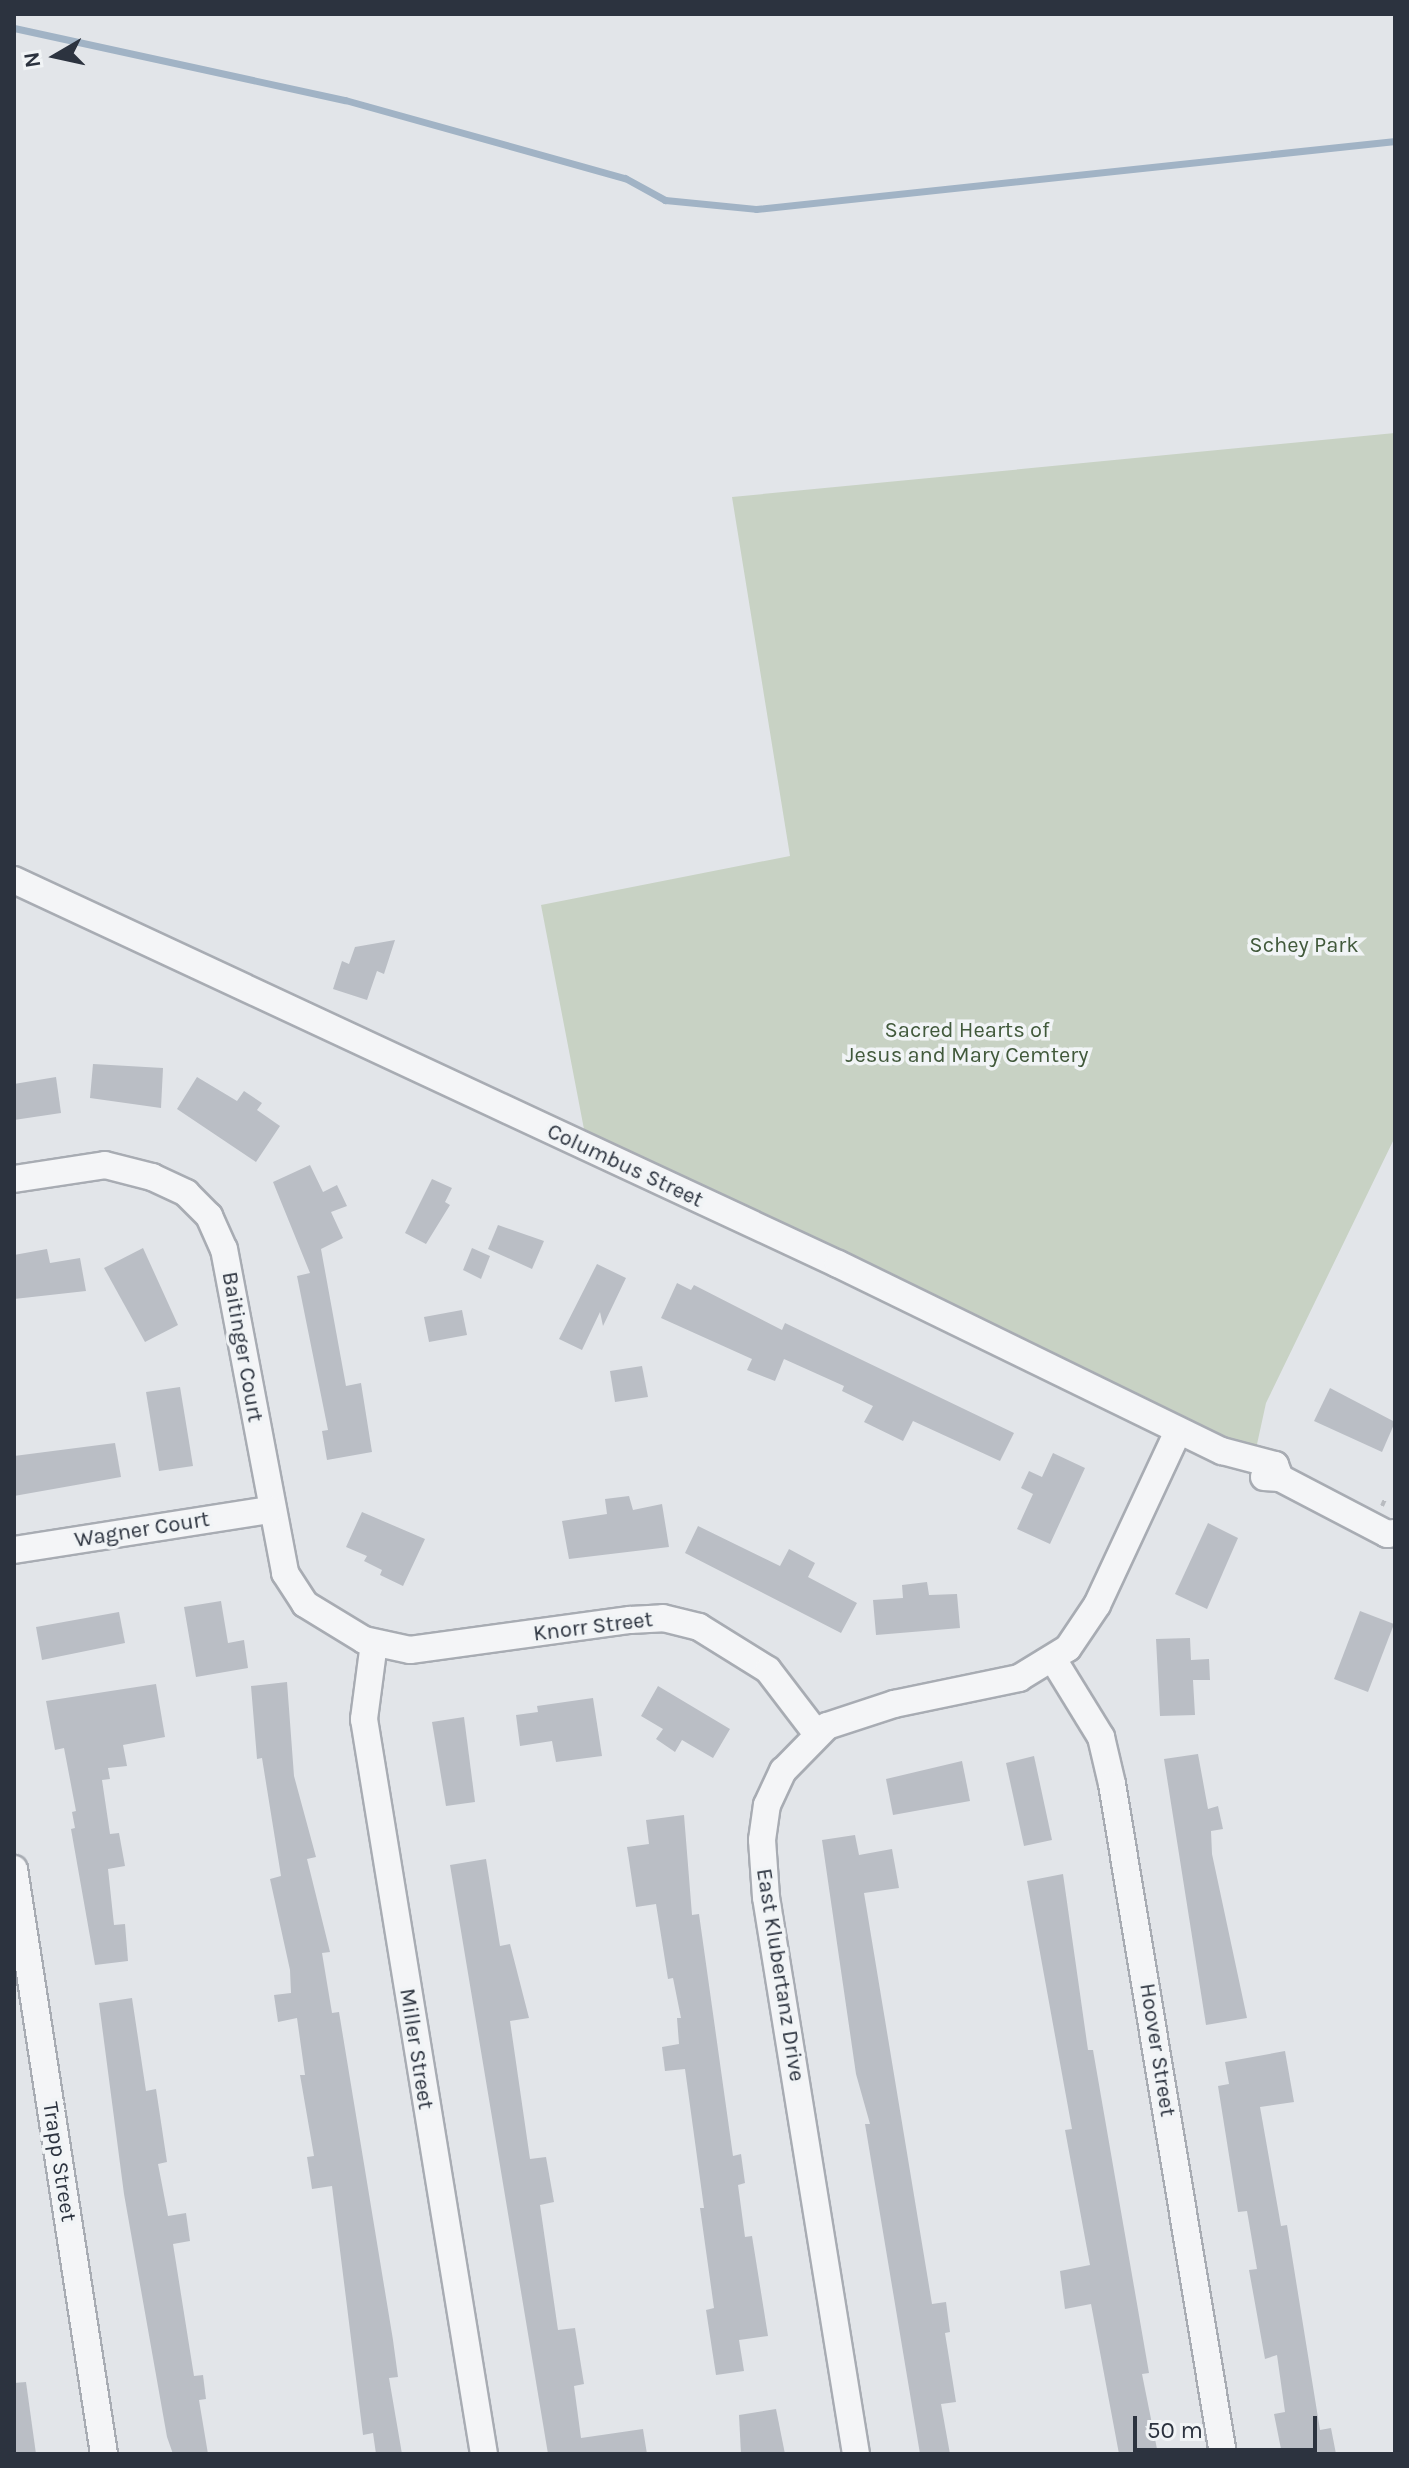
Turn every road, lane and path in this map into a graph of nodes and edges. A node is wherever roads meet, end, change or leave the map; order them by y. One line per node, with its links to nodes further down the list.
1 (14, 880): 3 (street, Columbus Street)
2 (14, 1179): 4 (street, Baitinger Court)
3 (1178, 1431): 5 (street, Columbus Street); 8 (street, East Klubertanz Drive)
4 (270, 1510): 6 (street, Wagner Court); 7 (street, Baitinger Court)
5 (1395, 1532)
6 (14, 1550)
7 (374, 1643): 9 (street, Knorr Street); 12 (street, Miller Street)
8 (1053, 1659): 9 (street, East Klubertanz Drive); 14 (street, Hoover Street)
9 (817, 1734): 13 (street, East Klubertanz Drive)
10 (14, 1869): 11 (street, Trapp Street)
11 (104, 2454)
12 (484, 2454)
13 (856, 2454)
14 (1223, 2454)

